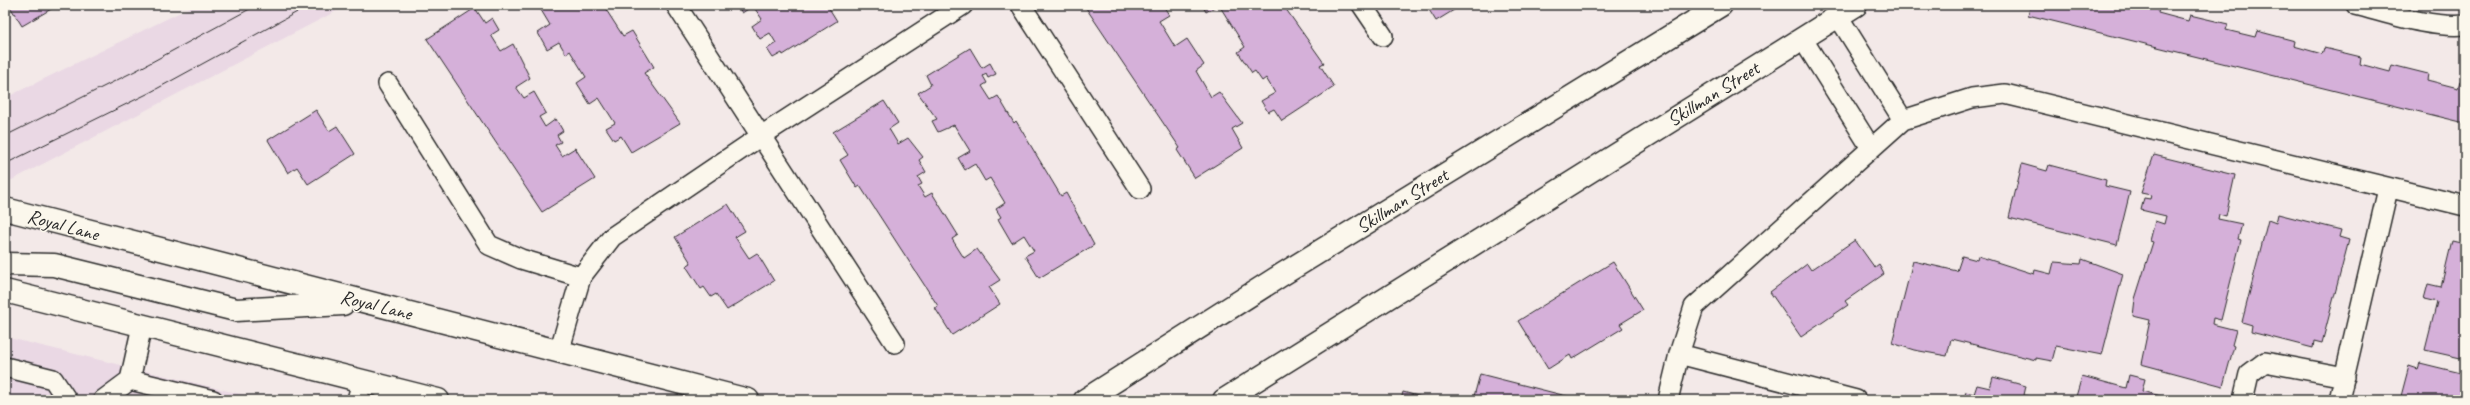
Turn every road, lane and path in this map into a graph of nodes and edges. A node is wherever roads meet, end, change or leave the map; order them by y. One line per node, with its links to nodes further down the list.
1 (676, 5): 13 (lane)
2 (963, 5): 13 (lane)
3 (1021, 5): 15 (lane)
4 (1362, 5): 9 (lane)
5 (1721, 5): 37 (main road, Skillman Street)
6 (2356, 5): 8 (lane)
7 (1847, 10): 10 (main road, Skillman Street); 12 (lane)
8 (2465, 24)
9 (1383, 36)
10 (1802, 38): 14 (lane); 28 (main road, Skillman Street)
11 (388, 84): 20 (lane)
12 (1903, 120): 14 (lane); 16 (lane)
13 (761, 136): 20 (lane); 24 (lane)
14 (1871, 148): 26 (lane)
15 (1140, 188)
16 (2388, 189): 17 (lane); 29 (lane)
17 (2465, 206)
18 (5, 210): 22 (main road, Royal Lane)
19 (5, 264): 22 (main road)
20 (581, 277): 25 (lane)
21 (5, 291): 23 (main road)
22 (365, 302): 25 (main road, Royal Lane)
23 (142, 326): 30 (lane); 31 (main road)
24 (895, 343)
25 (559, 352): 36 (main road, Royal Lane)
26 (1679, 354): 40 (lane); 41 (lane)
27 (5, 367): 32 (lane)
28 (1267, 375): 38 (main road, Skillman Street); 39 (main road)
29 (2345, 377): 42 (lane); 43 (lane)
30 (130, 380): 33 (lane); 34 (lane)
31 (360, 390): 35 (main road)
32 (68, 400)
33 (103, 400)
34 (213, 400)
35 (438, 400)
36 (748, 400)
37 (1085, 400)
38 (1224, 400)
39 (1248, 400)
40 (1668, 400)
41 (1856, 400)
42 (2243, 400)
43 (2339, 400)

